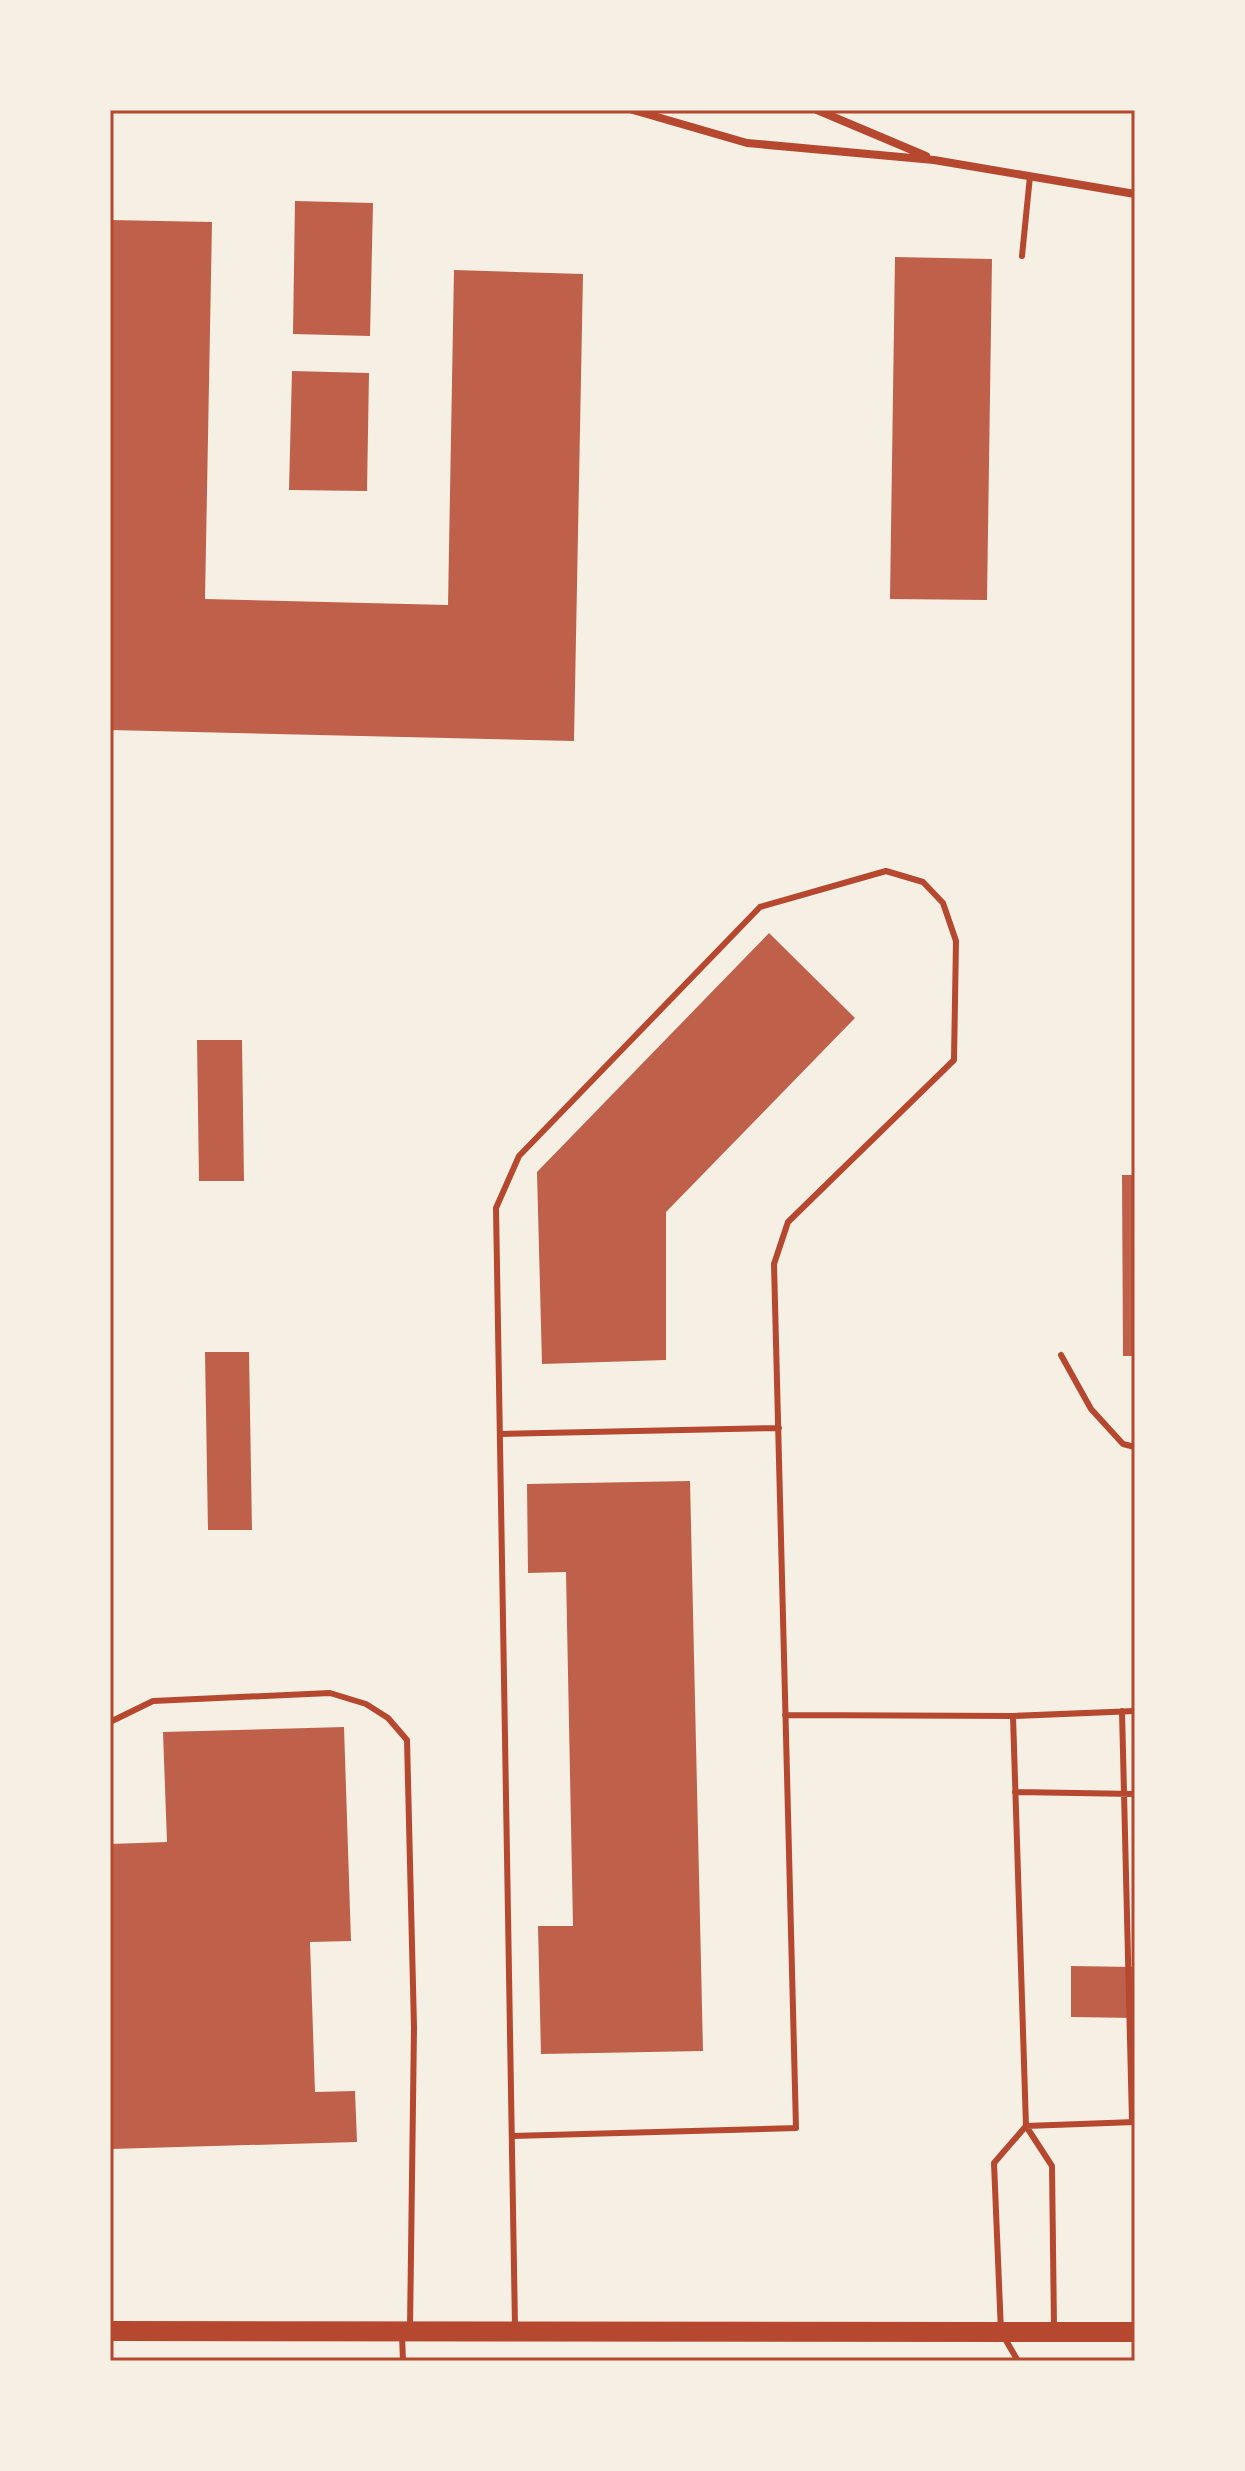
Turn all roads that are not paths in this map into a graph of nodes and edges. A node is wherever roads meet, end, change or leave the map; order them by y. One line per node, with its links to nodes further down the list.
1 (633, 110): 3 (street)
2 (817, 110): 3 (street)
3 (934, 160): 4 (street)
4 (1030, 176): 5 (street); 6 (lane)
5 (1135, 194)
6 (1022, 256)
7 (1061, 1355): 10 (lane)
8 (779, 1428): 9 (lane); 9 (lane); 13 (lane)
9 (500, 1434): 21 (lane)
10 (1135, 1447)
11 (1122, 1711): 12 (lane); 14 (lane); 17 (lane)
12 (1135, 1711)
13 (785, 1715): 14 (lane); 21 (lane)
14 (1013, 1716): 16 (lane)
15 (110, 1722): 23 (lane)
16 (1015, 1792): 17 (lane); 20 (lane)
17 (1124, 1794): 18 (lane); 19 (lane)
18 (1135, 1794)
19 (1133, 2121): 20 (lane)
20 (1026, 2126): 25 (lane); 26 (lane)
21 (512, 2136): 24 (lane)
22 (110, 2331): 23 (main road)
23 (406, 2332): 24 (main road); 28 (lane)
24 (515, 2332): 25 (main road)
25 (1001, 2332): 26 (main road); 29 (lane)
26 (1054, 2332): 27 (main road)
27 (1135, 2332)
28 (403, 2361)
29 (1018, 2361)

